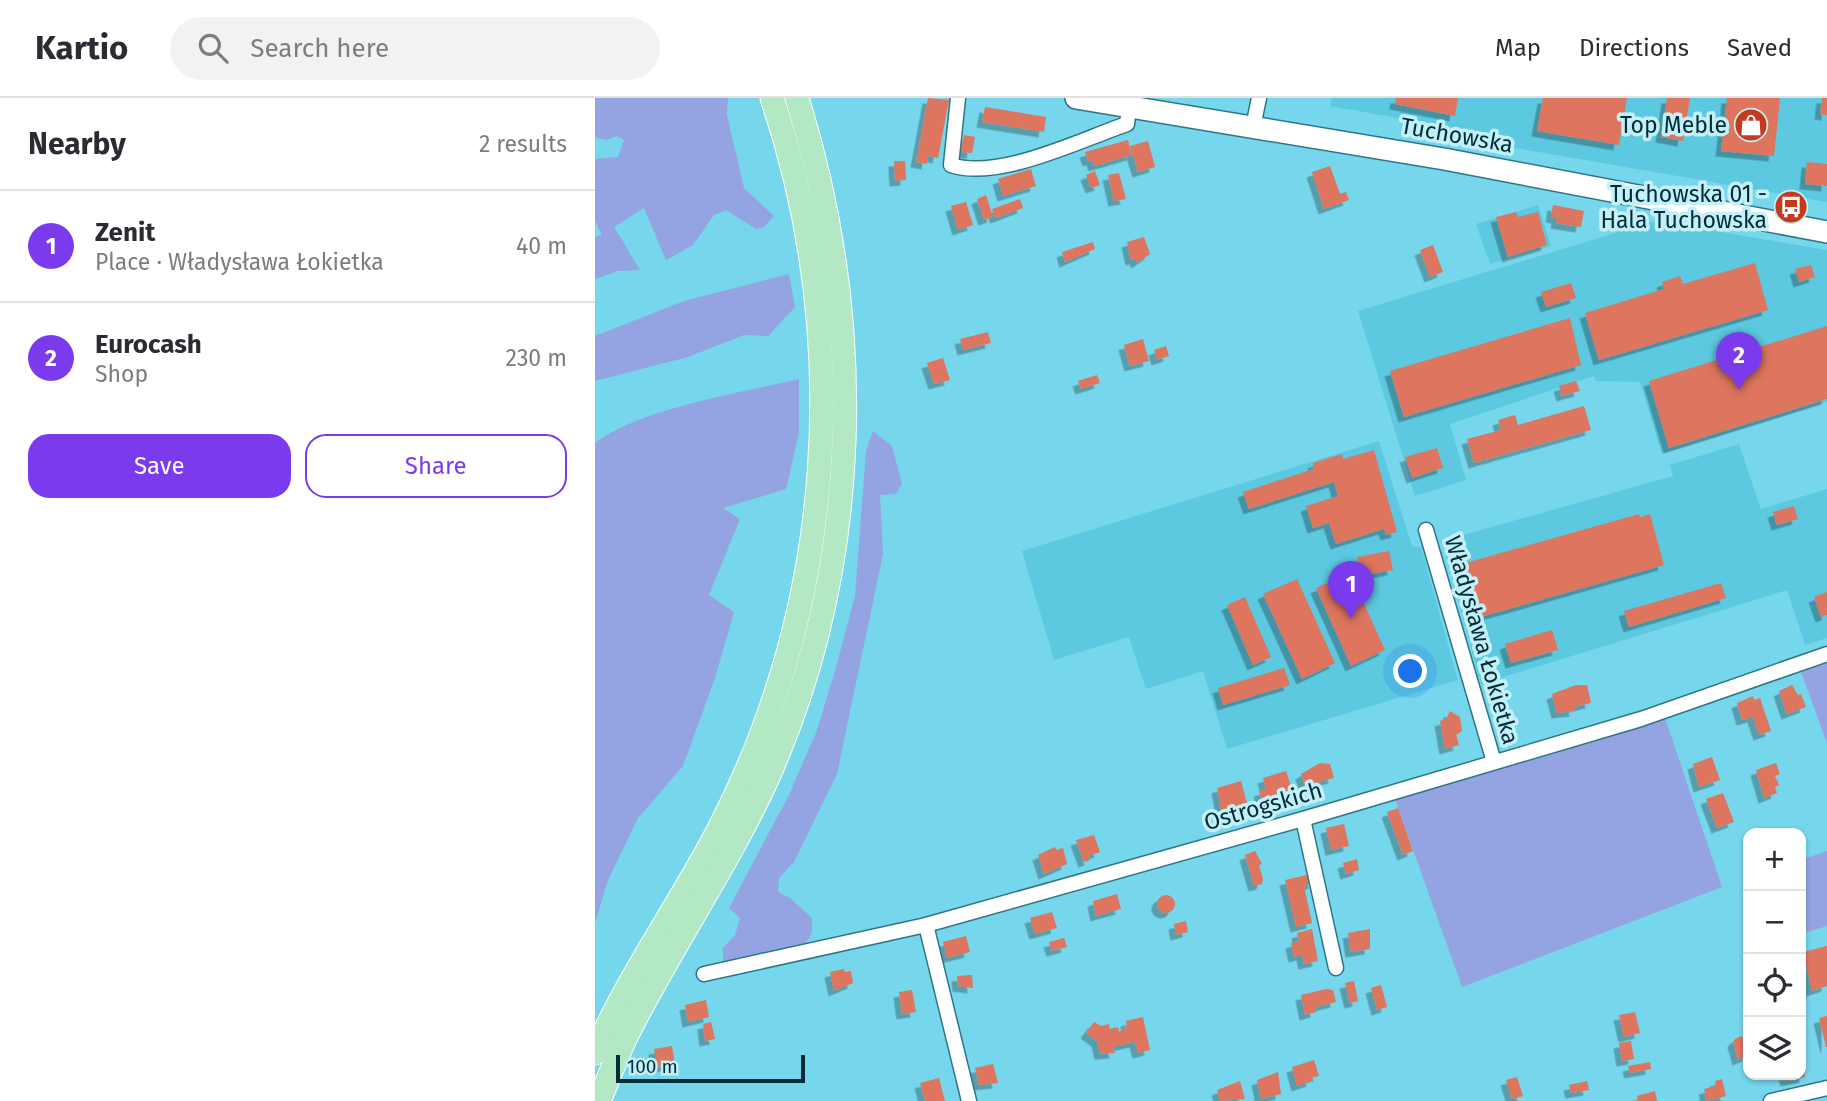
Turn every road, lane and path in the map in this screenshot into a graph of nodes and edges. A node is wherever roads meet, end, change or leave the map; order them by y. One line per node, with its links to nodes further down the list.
1 (772, 98): 16 (main road)
2 (797, 98): 19 (main road)
3 (958, 98): 6 (street)
4 (1076, 98): 6 (street, Tuchowska)
5 (1259, 98): 7 (street)
6 (1129, 108): 7 (street, Tuchowska)
7 (1253, 127): 8 (street, Tuchowska)
8 (1827, 232)
9 (1426, 530): 11 (street, Władysława Łokietka)
10 (1827, 654): 11 (street, Ostrogskich)
11 (1494, 762): 12 (street, Ostrogskich)
12 (1303, 819): 13 (street, Ostrogskich); 14 (street)
13 (926, 925): 15 (street, Ostrogskich); 20 (street)
14 (1336, 968)
15 (704, 974)
16 (595, 1053)
17 (1827, 1088): 18 (street)
18 (1796, 1098): 21 (street)
19 (599, 1101)
20 (969, 1101)
21 (1771, 1101)

